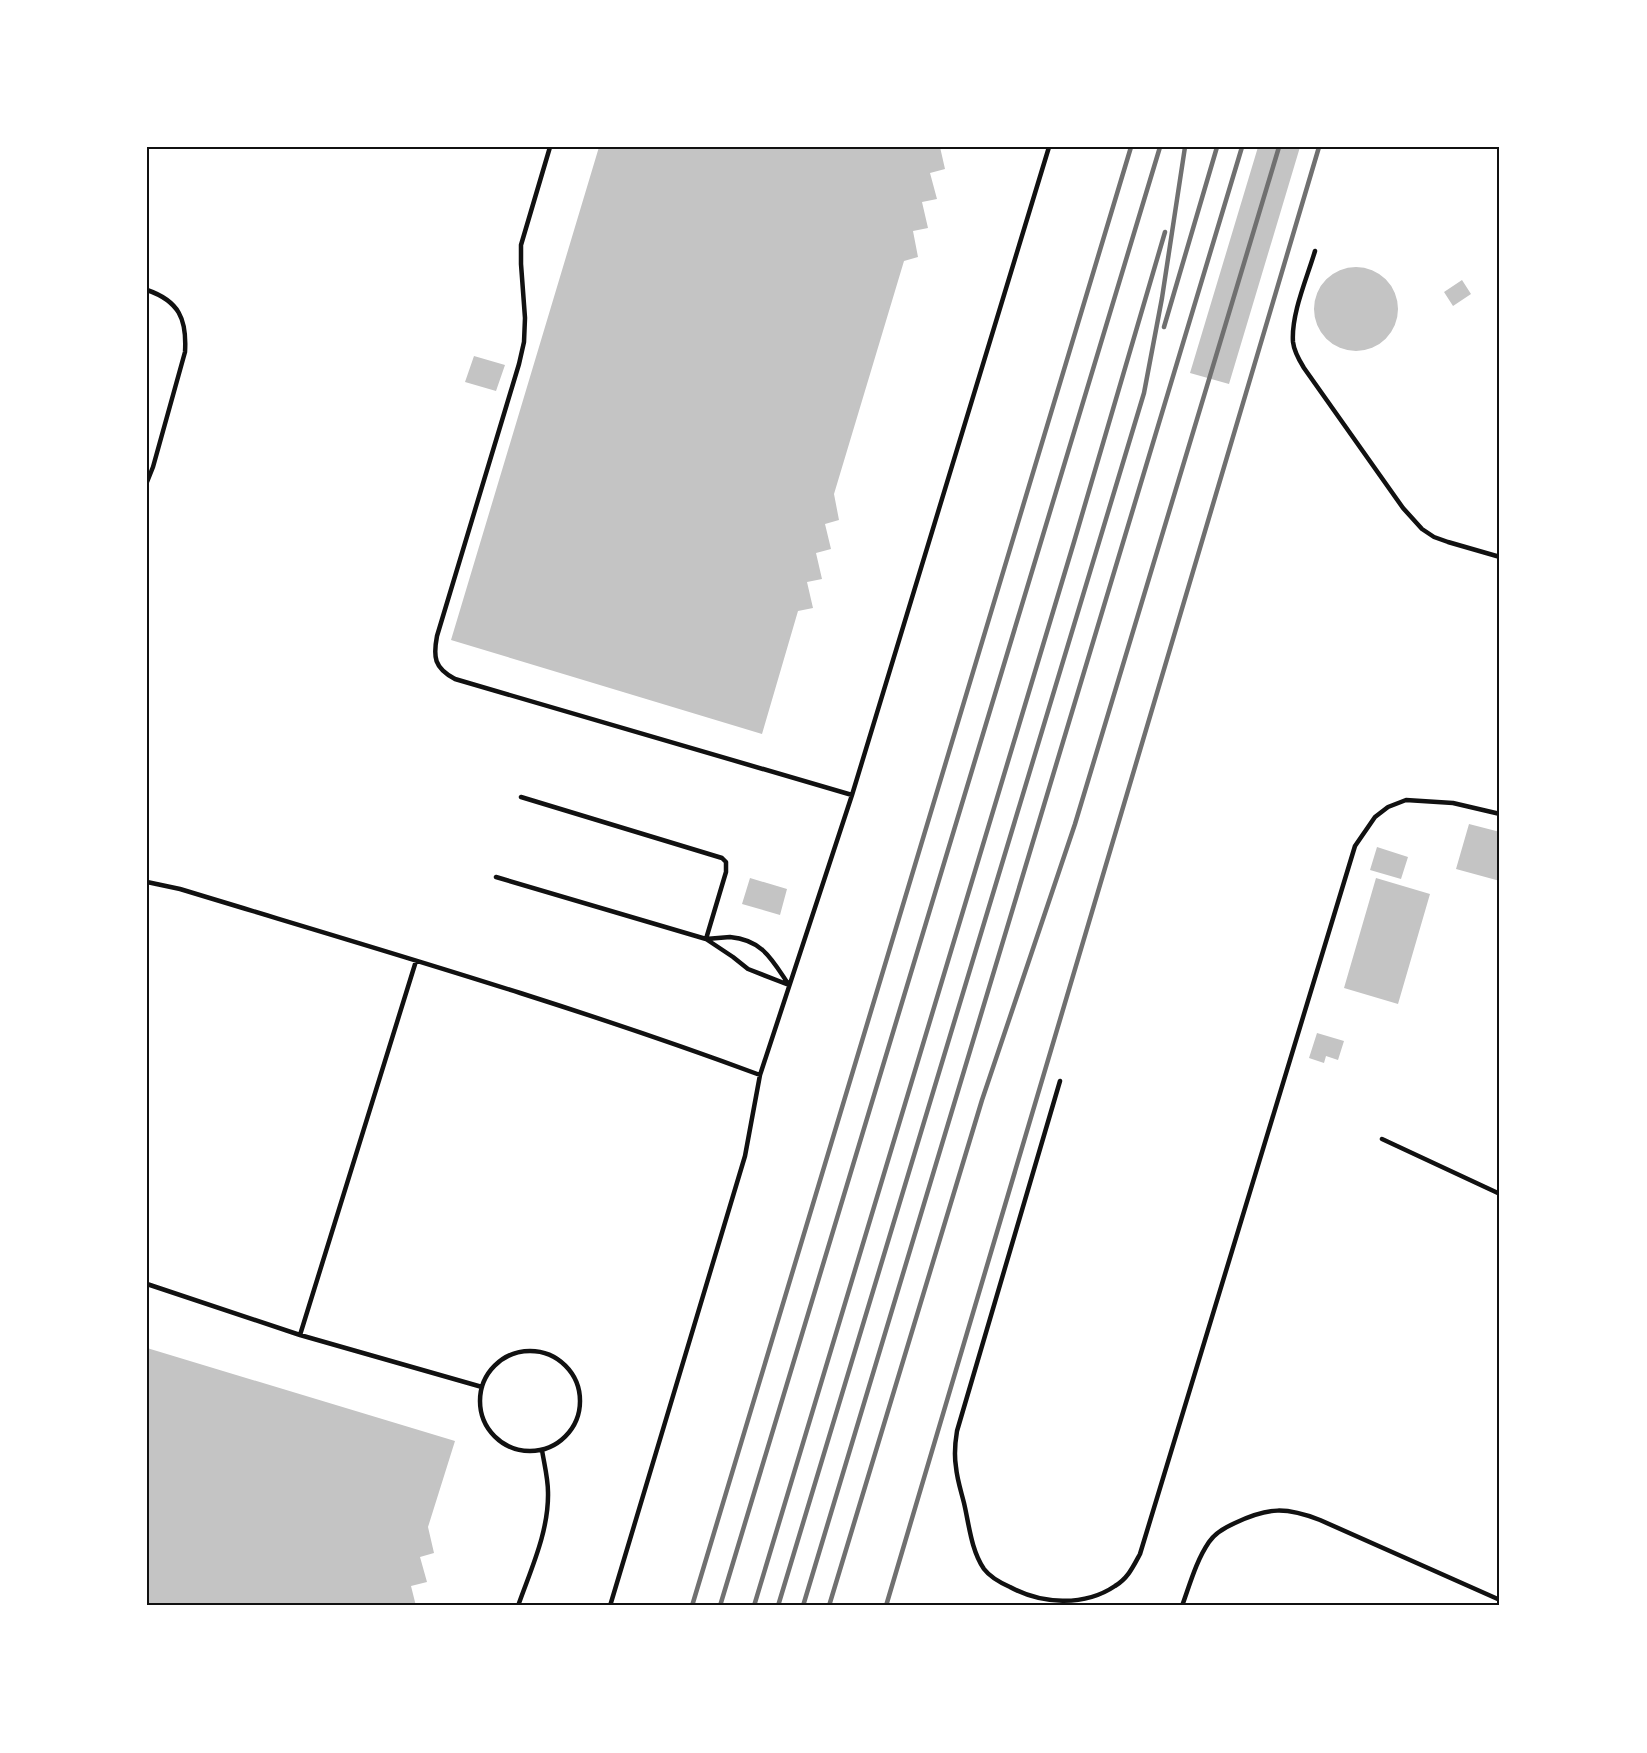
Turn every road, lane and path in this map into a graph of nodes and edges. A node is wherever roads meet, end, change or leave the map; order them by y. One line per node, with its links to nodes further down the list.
1 (550, 147): 7 (lane)
2 (1049, 147): 7 (lane)
3 (1315, 251): 6 (lane)
4 (147, 290): 5 (lane)
5 (147, 482)
6 (1500, 557)
7 (852, 795): 14 (lane)
8 (521, 797): 12 (lane)
9 (1500, 814): 16 (lane)
10 (496, 877): 12 (lane)
11 (147, 882): 13 (lane)
12 (706, 939): 14 (lane); 14 (lane)
13 (416, 961): 15 (lane); 20 (lane)
14 (789, 985): 15 (lane)
15 (760, 1075): 25 (lane)
16 (1060, 1081)
17 (1382, 1139): 18 (lane)
18 (1500, 1194)
19 (147, 1284): 20 (lane)
20 (300, 1335): 21 (lane)
21 (482, 1387): 22 (lane); 22 (lane)
22 (542, 1450): 24 (lane)
23 (1500, 1600): 26 (lane)
24 (519, 1606)
25 (610, 1606)
26 (1182, 1606)

